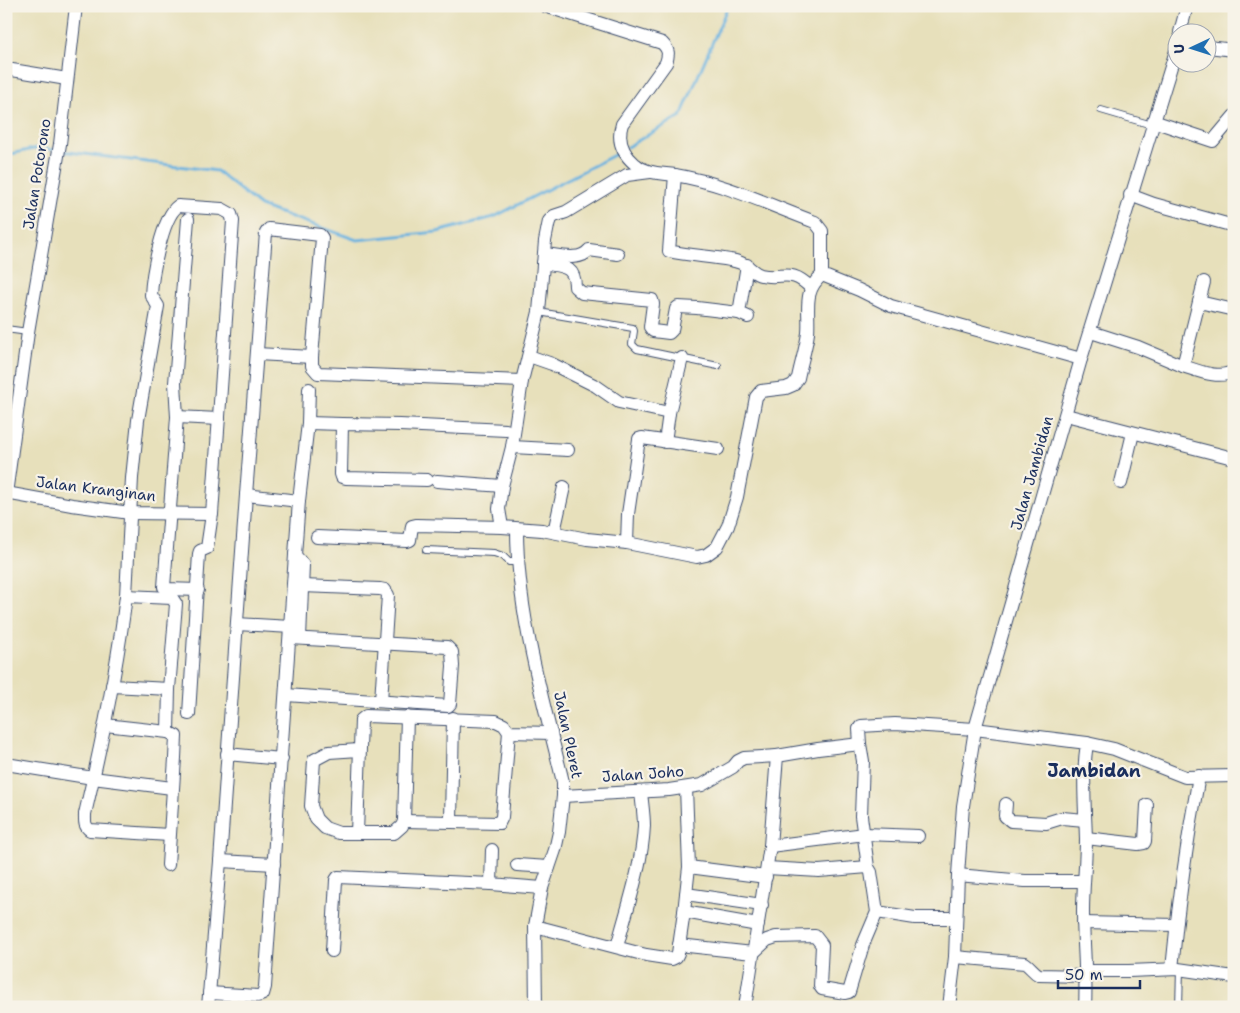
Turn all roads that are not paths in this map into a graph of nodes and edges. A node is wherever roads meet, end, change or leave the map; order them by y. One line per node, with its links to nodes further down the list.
1 (76, 6): 9 (street, Jalan Potorono)
2 (545, 6): 13 (street)
3 (1187, 6): 4 (street)
4 (1183, 22)
5 (1218, 49): 6 (street)
6 (1234, 50)
7 (6, 69): 9 (street)
8 (1169, 72): 12 (street, Jalan Jambidan)
9 (68, 79): 30 (street, Jalan Potorono)
10 (1101, 110): 12 (lane)
11 (1234, 116): 12 (street)
12 (1153, 123): 15 (street, Jalan Jambidan)
13 (650, 172): 14 (street); 19 (street)
14 (675, 175): 20 (street); 21 (street)
15 (1130, 195): 17 (street); 31 (street, Jalan Jambidan)
16 (188, 219): 26 (street)
17 (1234, 226)
18 (618, 254): 19 (street)
19 (544, 259): 20 (street); 28 (street)
20 (747, 265): 23 (street)
21 (822, 274): 23 (street); 36 (street)
22 (1204, 282): 24 (street)
23 (811, 288): 68 (street)
24 (1199, 302): 27 (street); 38 (street)
25 (158, 306): 26 (street); 45 (street); 61 (street)
26 (181, 307): 44 (street)
27 (1234, 310)
28 (539, 312): 33 (street); 35 (lane)
29 (6, 329): 30 (lane)
30 (28, 332): 58 (street, Jalan Potorono)
31 (1091, 332): 36 (street, Jalan Jambidan); 38 (street)
32 (256, 354): 34 (street); 34 (street); 59 (street)
33 (529, 356): 40 (street); 42 (street)
34 (312, 357): 40 (street)
35 (682, 358): 37 (lane); 42 (street)
36 (1082, 358): 43 (street, Jalan Jambidan)
37 (718, 366)
38 (1183, 366): 39 (street)
39 (1234, 371)
40 (522, 381): 51 (street)
41 (308, 389): 46 (street)
42 (669, 413): 50 (street)
43 (1066, 415): 49 (street); 86 (street, Jalan Jambidan)
44 (177, 417): 45 (street); 62 (street)
45 (219, 419): 63 (street)
46 (308, 423): 47 (street); 60 (street)
47 (342, 424): 48 (street); 56 (street)
48 (506, 430)
49 (1133, 433): 54 (street); 55 (street)
50 (665, 442): 52 (street); 68 (street)
51 (512, 447): 53 (street); 56 (street)
52 (718, 449)
53 (568, 450)
54 (1230, 457)
55 (1121, 483)
56 (502, 486): 64 (street)
57 (564, 487): 66 (street)
58 (6, 494): 61 (street, Jalan Kranginan)
59 (246, 495): 60 (street); 75 (street)
60 (299, 501): 70 (street)
61 (130, 513): 62 (street, Jalan Kranginan); 74 (street)
62 (169, 514): 63 (street, Jalan Kranginan); 73 (street)
63 (212, 514): 73 (street)
64 (502, 527): 65 (street); 67 (street)
65 (517, 528): 66 (street); 71 (street, Jalan Pleret)
66 (554, 532): 68 (street)
67 (317, 537)
68 (627, 543)
69 (426, 550): 71 (lane)
70 (295, 555): 72 (street); 76 (street)
71 (517, 562): 89 (street, Jalan Pleret)
72 (302, 586): 76 (street); 77 (street)
73 (198, 590): 82 (street)
74 (126, 596): 78 (street); 79 (street)
75 (237, 624): 76 (street); 93 (street)
76 (293, 634): 77 (street); 80 (street)
77 (384, 644): 81 (street); 81 (street)
78 (112, 686): 79 (street); 85 (street)
79 (169, 689): 87 (street)
80 (286, 695): 81 (street); 95 (street)
81 (381, 701)
82 (189, 714)
83 (407, 717): 84 (street); 92 (street); 107 (street)
84 (452, 718): 88 (street); 108 (street)
85 (105, 725): 87 (street); 99 (street)
86 (975, 729): 90 (street); 91 (street); 124 (street, Jalan Jambidan)
87 (168, 732): 100 (street)
88 (509, 732): 89 (street); 108 (street)
89 (551, 733): 103 (street, Jalan Pleret)
90 (1087, 743): 97 (street); 106 (street)
91 (860, 744): 94 (street, Jalan Joho); 110 (street)
92 (359, 750): 109 (street); 109 (street)
93 (227, 754): 95 (street); 116 (street)
94 (777, 756): 101 (street, Jalan Joho); 114 (street)
95 (282, 759): 117 (street)
96 (6, 764): 99 (street)
97 (1199, 776): 98 (street); 135 (street)
98 (1234, 776)
99 (93, 778): 100 (street); 111 (street)
100 (172, 788): 111 (street)
101 (686, 788): 102 (street, Jalan Joho); 121 (street)
102 (641, 792): 103 (street, Jalan Joho); 138 (street)
103 (563, 796): 120 (street, Jalan Pleret)
104 (1006, 804): 106 (street)
105 (1147, 805): 113 (street)
106 (1084, 820): 113 (street)
107 (404, 821): 108 (street); 109 (street)
108 (451, 821)
109 (357, 833)
110 (865, 834): 112 (street); 114 (street); 122 (street)
111 (170, 835): 119 (street)
112 (918, 836)
113 (1086, 838): 125 (street)
114 (770, 846): 123 (street)
115 (492, 850): 126 (street)
116 (220, 861): 117 (street); 145 (street)
117 (274, 864): 145 (street)
118 (517, 864): 120 (street)
119 (168, 865)
120 (549, 867): 127 (street, Jalan Pleret)
121 (689, 867): 123 (street); 128 (street)
122 (868, 867): 123 (street); 131 (street)
123 (767, 872): 129 (street)
124 (958, 876): 125 (street); 132 (street, Jalan Jambidan)
125 (1083, 881): 133 (street)
126 (492, 884): 127 (street); 139 (street)
127 (542, 888): 136 (street, Jalan Pleret)
128 (686, 894): 129 (street); 130 (street)
129 (762, 904): 134 (street)
130 (684, 912): 134 (street); 137 (street)
131 (877, 912): 132 (street); 140 (street)
132 (956, 918): 141 (street, Jalan Jambidan)
133 (1083, 922): 135 (street); 143 (street)
134 (758, 925): 140 (street)
135 (1176, 925): 142 (street)
136 (535, 926): 138 (street); 147 (street, Jalan Pleret)
137 (679, 945): 138 (street); 140 (street)
138 (617, 947)
139 (332, 950)
140 (753, 953): 148 (street)
141 (955, 957): 143 (street); 149 (street, Jalan Jambidan)
142 (1176, 969): 143 (street); 144 (street); 151 (lane)
143 (1085, 974): 150 (street)
144 (1234, 977)
145 (209, 993): 146 (street)
146 (208, 1007)
147 (536, 1007)
148 (745, 1007)
149 (949, 1007)
150 (1085, 1007)
151 (1179, 1007)

